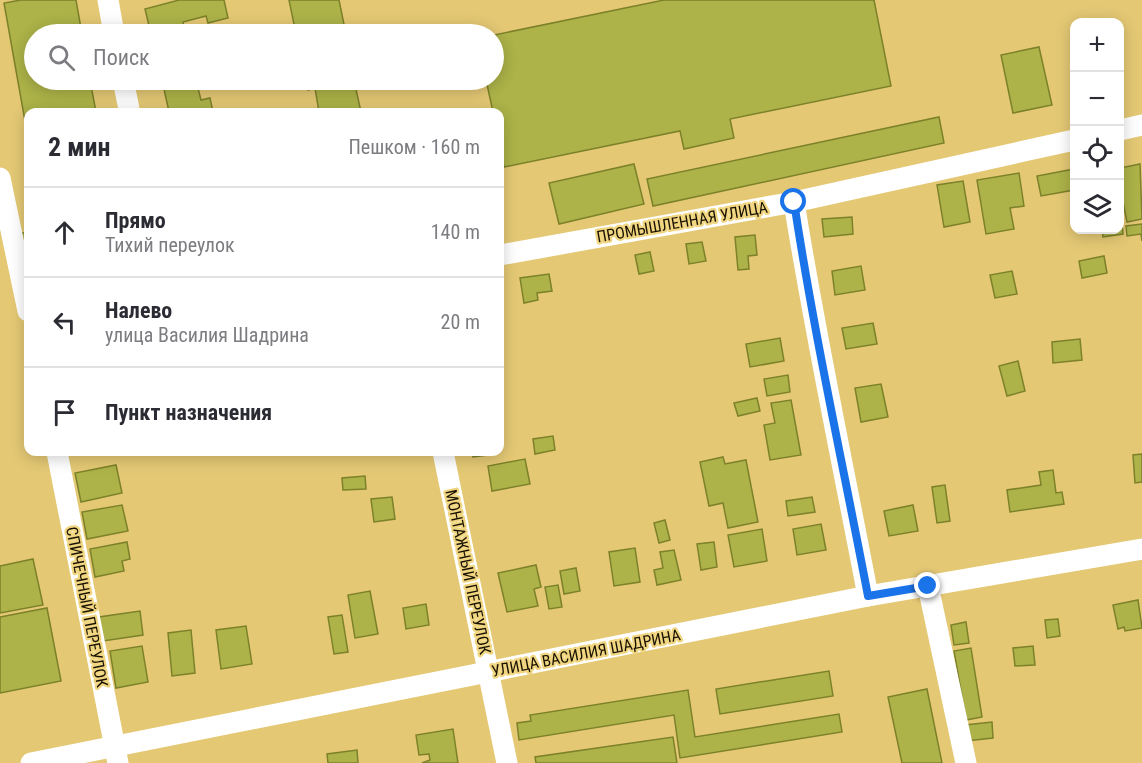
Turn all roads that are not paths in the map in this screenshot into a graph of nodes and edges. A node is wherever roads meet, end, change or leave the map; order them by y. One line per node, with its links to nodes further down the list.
1 (108, 0): 2 (street)
2 (112, 24)
3 (125, 90): 4 (street)
4 (129, 108)
5 (1142, 125): 6 (street)
6 (1124, 129)
7 (1070, 141): 9 (street, ПРОМЫШЛЕННАЯ УЛИЦА)
8 (0, 178): 11 (street)
9 (794, 202): 10 (street, ПРОМЫШЛЕННАЯ УЛИЦА); 16 (street)
10 (504, 254)
11 (24, 292)
12 (58, 456): 18 (street, СПИЧЕЧНЫЙ ПЕРЕУЛОК)
13 (444, 456): 17 (street, МОНТАЖНЫЙ ПЕРЕУЛОК)
14 (1142, 549): 15 (street, УЛИЦА ВАСИЛИЯ ШАДРИНА)
15 (928, 586): 16 (street, УЛИЦА ВАСИЛИЯ ШАДРИНА); 21 (street)
16 (868, 596): 17 (street, УЛИЦА ВАСИЛИЯ ШАДРИНА)
17 (488, 672): 18 (street, УЛИЦА ВАСИЛИЯ ШАДРИНА); 20 (street, МОНТАЖНЫЙ ПЕРЕУЛОК)
18 (116, 755): 19 (street, УЛИЦА ВАСИЛИЯ ШАДРИНА)
19 (31, 763)
20 (507, 763)
21 (966, 763)

